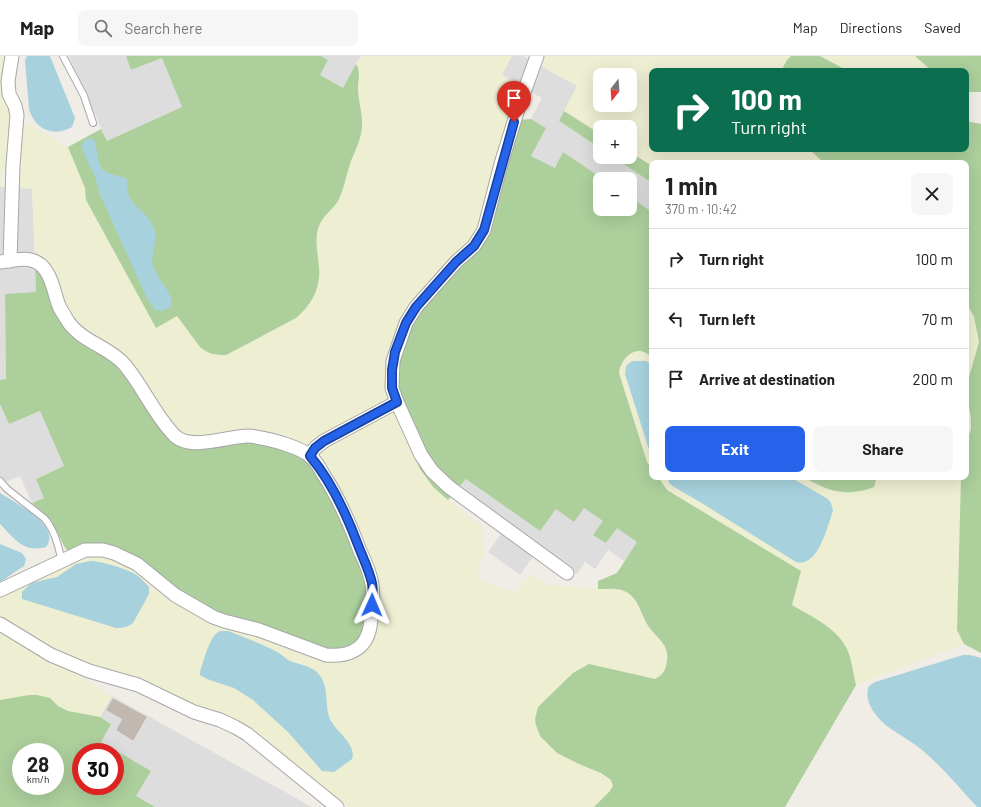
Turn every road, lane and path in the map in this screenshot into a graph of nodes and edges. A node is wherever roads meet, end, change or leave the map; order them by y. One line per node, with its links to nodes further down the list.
1 (12, 56): 5 (street)
2 (63, 56): 4 (lane)
3 (537, 56): 6 (street)
4 (94, 123)
5 (5, 262): 7 (street)
6 (397, 402): 7 (street); 10 (street)
7 (310, 456): 9 (street)
8 (0, 481): 9 (lane)
9 (62, 561): 11 (street)
10 (567, 573)
11 (0, 590)
12 (0, 624): 13 (street)
13 (337, 807)

